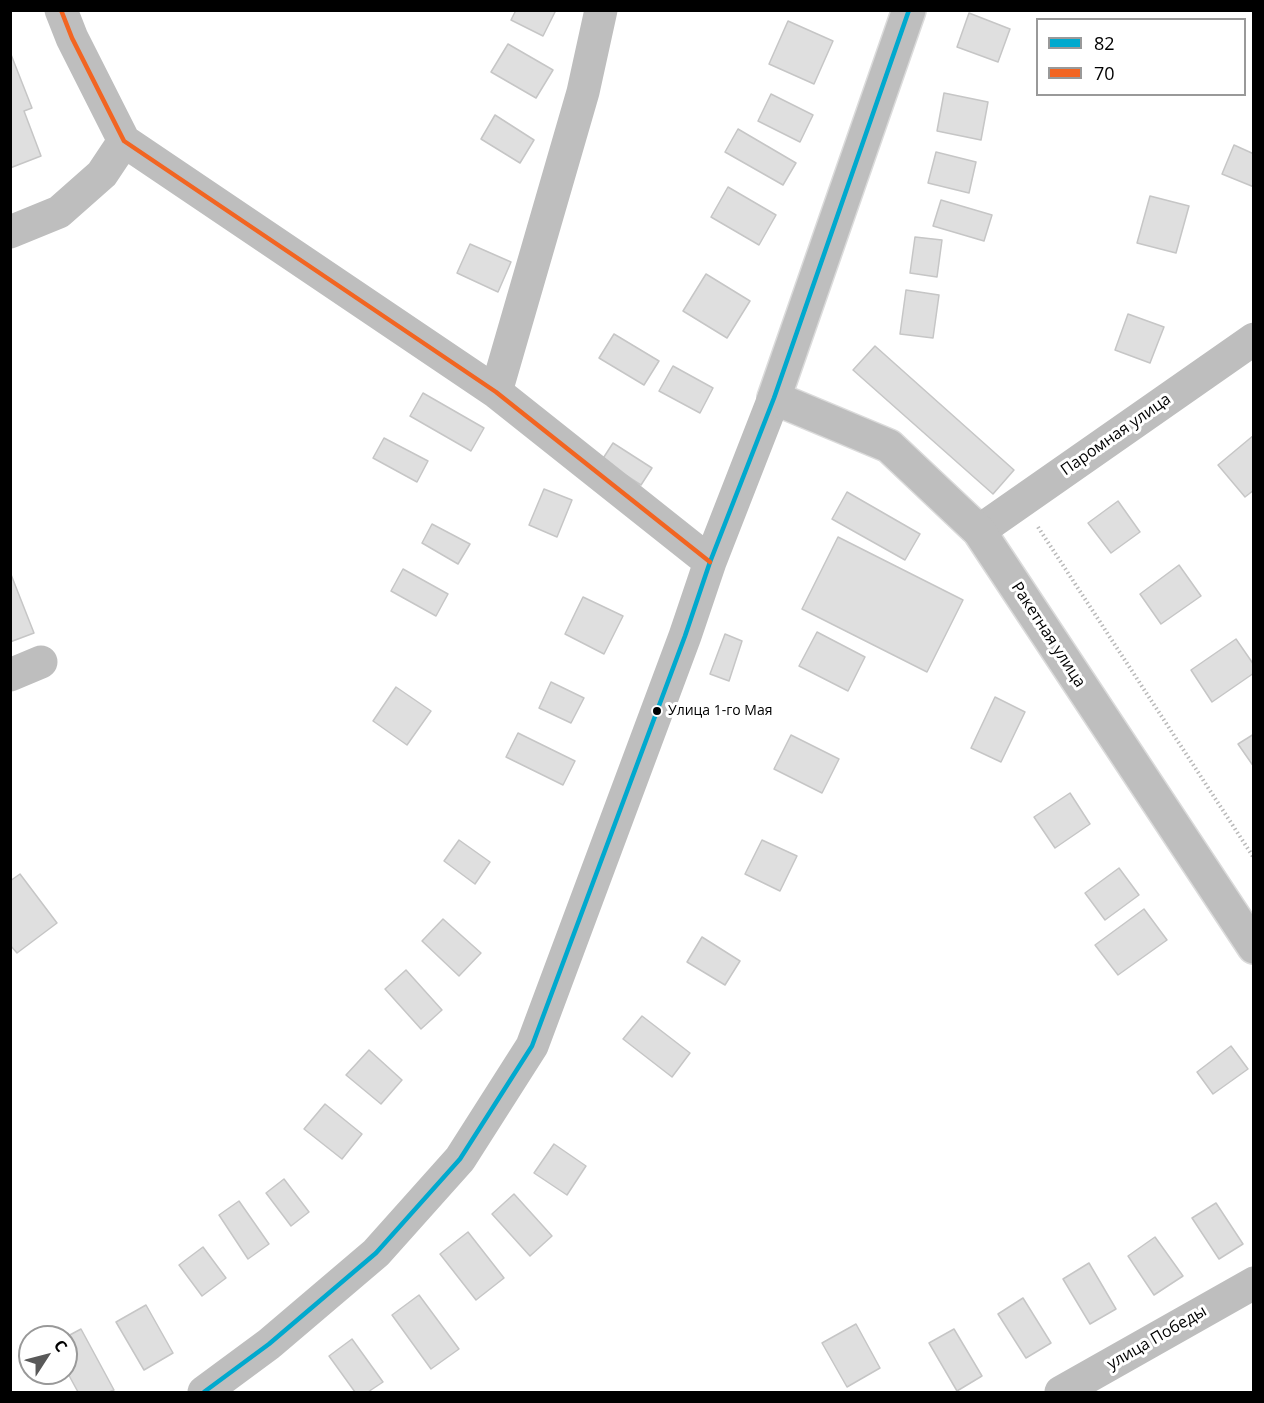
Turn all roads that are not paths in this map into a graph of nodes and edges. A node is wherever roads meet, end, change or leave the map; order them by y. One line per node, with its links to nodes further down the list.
1 (61, 10): 4 (street)
2 (601, 10): 7 (street)
3 (909, 10): 8 (street)
4 (124, 141): 5 (street); 7 (street)
5 (10, 232)
6 (1254, 339): 9 (street, Паромная улица)
7 (496, 392): 10 (street)
8 (774, 398): 9 (street, Ракетная улица); 10 (street)
9 (979, 531): 13 (street, Ракетная улица)
10 (710, 562): 15 (street)
11 (42, 662): 12 (street)
12 (10, 675)
13 (1254, 946)
14 (1254, 1283): 16 (street, улица Победы)
15 (204, 1392)
16 (1061, 1392)

